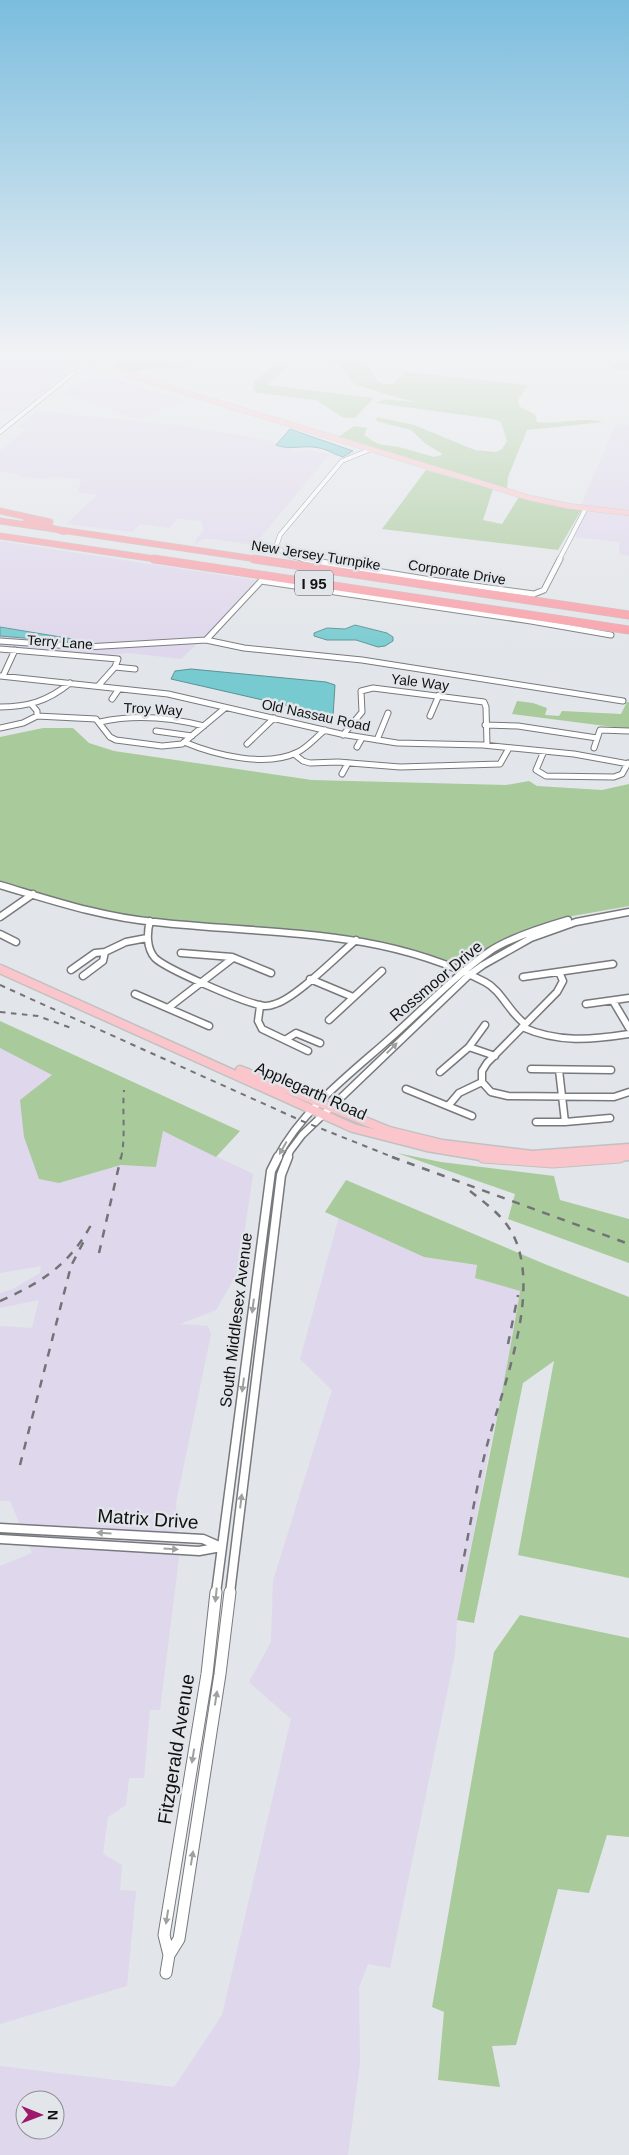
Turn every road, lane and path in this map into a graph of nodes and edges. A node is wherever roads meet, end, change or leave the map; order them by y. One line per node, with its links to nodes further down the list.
1 (348, 459): 3 (street, Corporate Drive)
2 (398, 459): 3 (main road)
3 (586, 508): 5 (main road)
4 (0, 512): 10 (highway); 11 (highway, bridge)
5 (629, 513)
6 (0, 520): 10 (highway, New Jersey Turnpike / I 95)
7 (0, 527): 11 (highway, New Jersey Turnpike / I 95)
8 (0, 532): 14 (highway, New Jersey Turnpike / I 95)
9 (0, 536): 15 (highway, New Jersey Turnpike / I 95)
10 (245, 557): 12 (highway, New Jersey Turnpike / I 95)
11 (300, 571): 13 (highway, New Jersey Turnpike / I 95)
12 (629, 615)
13 (629, 620)
14 (629, 625)
15 (629, 630)
16 (611, 635): 17 (street)
17 (206, 640): 18 (street); 29 (street)
18 (0, 641)
19 (0, 649): 20 (street, Terry Lane)
20 (15, 650): 21 (street, Terry Lane); 23 (street)
21 (115, 667): 22 (street); 25 (street)
22 (136, 669)
23 (2, 676): 24 (street, Old Nassau Road)
24 (70, 683): 25 (street, Old Nassau Road); 30 (street)
25 (98, 686): 26 (street, Old Nassau Road)
26 (119, 689): 28 (street); 32 (street, Old Nassau Road)
27 (438, 696): 35 (street); 38 (street, Yale Way); 44 (street, Yale Way)
28 (112, 699)
29 (623, 701)
30 (32, 705): 31 (street); 34 (street)
31 (0, 707)
32 (225, 708): 36 (street, Old Nassau Road); 39 (street)
33 (388, 713): 48 (street)
34 (37, 716): 37 (street); 40 (street)
35 (430, 716)
36 (274, 718): 41 (street, Old Nassau Road); 50 (street)
37 (100, 722): 39 (street, Troy Way); 49 (street)
38 (485, 725): 47 (street); 51 (street, Yale Way)
39 (204, 726): 45 (street)
40 (0, 728)
41 (324, 730): 44 (street, Old Nassau Road); 56 (street)
42 (156, 731): 45 (street)
43 (629, 731): 47 (street)
44 (343, 735): 46 (street, Old Nassau Road)
45 (192, 736): 49 (street)
46 (362, 738): 48 (street, Old Nassau Road); 52 (street)
47 (597, 738): 54 (street)
48 (377, 740): 51 (street, Old Nassau Road)
49 (184, 742): 56 (street)
50 (247, 744)
51 (487, 745): 53 (street, Old Nassau Road)
52 (357, 748)
53 (509, 748): 55 (street, Old Nassau Road); 59 (street)
54 (594, 748)
55 (544, 751): 58 (street, Old Nassau Road); 58 (street)
56 (294, 754): 57 (street)
57 (348, 763): 59 (street); 60 (street)
58 (628, 764)
59 (491, 766): 61 (street)
60 (342, 774)
61 (495, 774)
62 (0, 885): 63 (street)
63 (33, 894): 66 (street); 67 (street)
64 (629, 908): 82 (street, Rossmoor Drive)
65 (629, 912): 82 (street, Rossmoor Drive)
66 (0, 917)
67 (150, 921): 69 (street); 70 (street)
68 (0, 934): 71 (street)
69 (147, 938): 72 (street); 86 (street)
70 (356, 940): 82 (street); 85 (street)
71 (16, 942)
72 (105, 952): 78 (street); 83 (street)
73 (181, 954): 74 (street)
74 (233, 958): 81 (street); 86 (street)
75 (0, 964): 113 (main road, Applegarth Road)
76 (613, 964): 80 (street)
77 (0, 969): 113 (main road, Applegarth Road)
78 (71, 970)
79 (382, 971): 88 (street)
80 (559, 972): 84 (street); 96 (street)
81 (271, 973)
82 (466, 973): 96 (street); 113 (street, Rossmoor Drive); 115 (street, Rossmoor Drive, one-way to 82)
83 (83, 976)
84 (524, 977)
85 (310, 980): 88 (street); 92 (street)
86 (203, 981): 92 (street); 93 (street)
87 (134, 994): 93 (street)
88 (354, 997): 94 (street)
89 (629, 998): 90 (street)
90 (612, 1001): 91 (street); 98 (street)
91 (586, 1004)
92 (260, 1006): 100 (street)
93 (168, 1008): 97 (street)
94 (329, 1020)
95 (485, 1024): 102 (street)
96 (523, 1025): 99 (street); 104 (street)
97 (209, 1026)
98 (629, 1028)
99 (629, 1034)
100 (284, 1040): 101 (street); 103 (street)
101 (320, 1043)
102 (470, 1048): 104 (street); 108 (street)
103 (308, 1051)
104 (495, 1056): 109 (street)
105 (532, 1069): 106 (street)
106 (559, 1070): 107 (street); 112 (street)
107 (611, 1070)
108 (440, 1072)
109 (481, 1078): 112 (street); 114 (street)
110 (406, 1090): 114 (street)
111 (629, 1092): 112 (street)
112 (564, 1096): 119 (street)
113 (316, 1106): 115 (main road, Applegarth Road); 124 (street, South Middlesex Avenue, one-way to 124)
114 (448, 1106): 116 (street)
115 (328, 1111): 120 (main road, Applegarth Road); 121 (main road, Applegarth Road); 125 (street, South Middlesex Avenue, one-way to 115)
116 (472, 1116)
117 (610, 1118): 119 (street)
118 (536, 1122): 119 (street)
119 (565, 1122)
120 (629, 1148)
121 (629, 1156)
122 (0, 1528): 124 (street, Matrix Drive, one-way to 122)
123 (0, 1539): 124 (street, Matrix Drive, one-way to 124)
124 (221, 1547): 126 (street, Fitzgerald Avenue, one-way to 126)
125 (234, 1549): 126 (street, Fitzgerald Avenue, one-way to 125)
126 (169, 1955): 127 (street, Fitzgerald Avenue)
127 (166, 1973)

